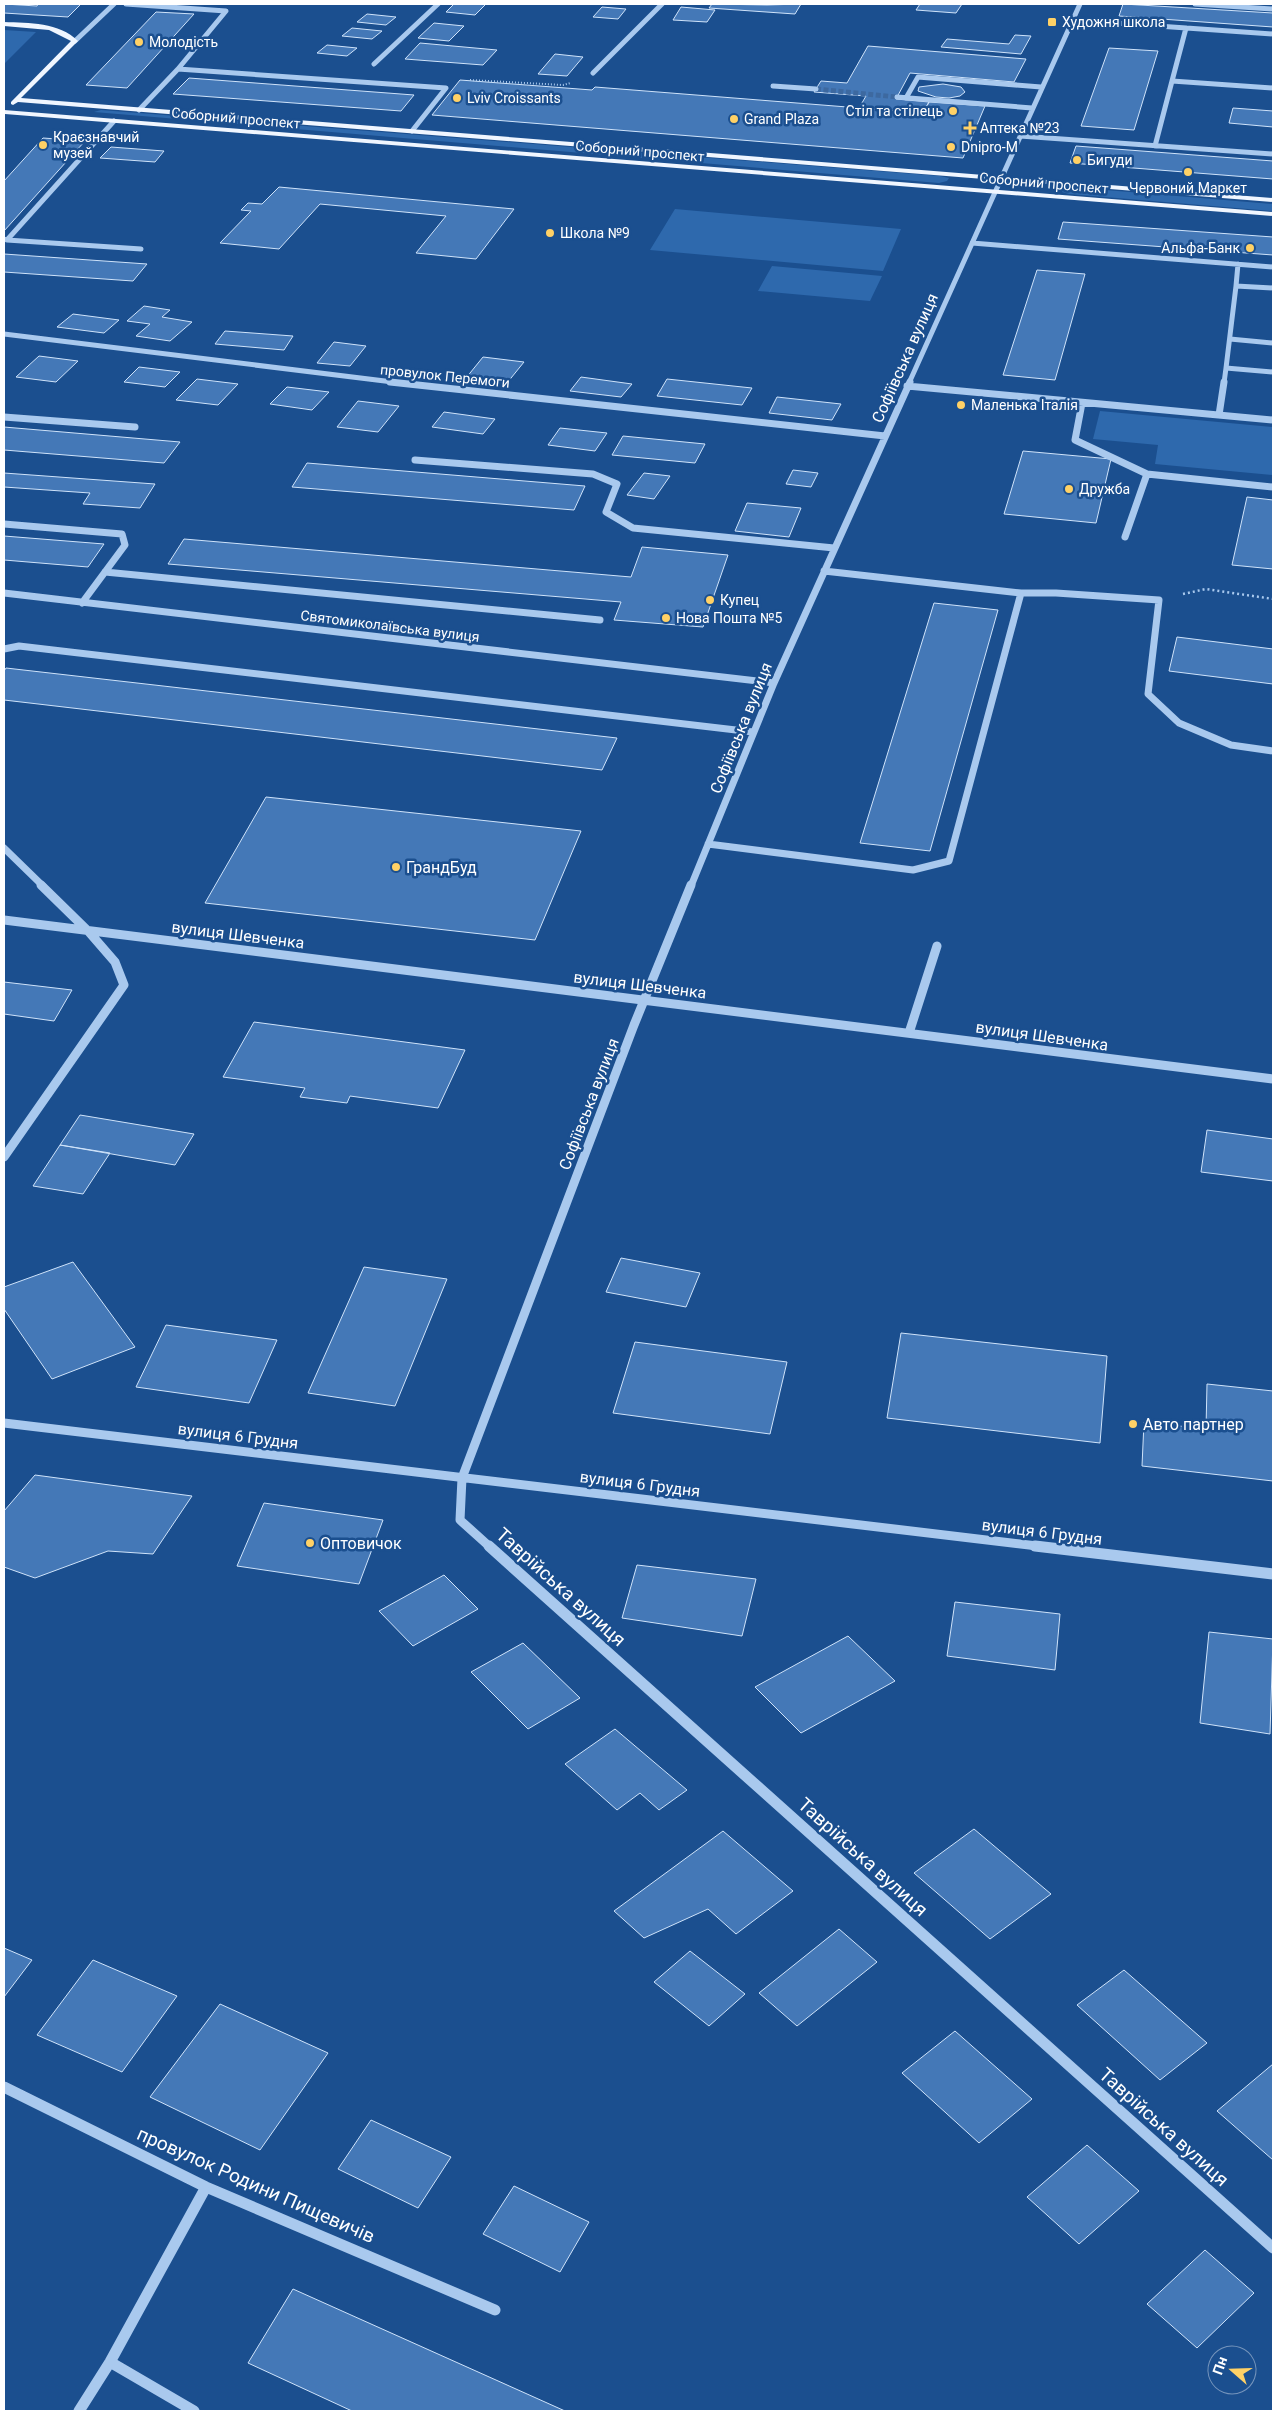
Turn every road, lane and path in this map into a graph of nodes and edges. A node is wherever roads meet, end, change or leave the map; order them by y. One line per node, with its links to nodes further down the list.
1 (114, 4): 12 (street)
2 (126, 4): 14 (street)
3 (438, 4): 13 (street)
4 (662, 4): 15 (street)
5 (1080, 4): 8 (street, Софіївська вулиця)
6 (1195, 4): 7 (street)
7 (1273, 9)
8 (1072, 20): 10 (street); 18 (street, Софіївська вулиця)
9 (4, 24): 12 (main road)
10 (1186, 28): 11 (street); 16 (street)
11 (1273, 34)
12 (75, 41): 24 (main road)
13 (374, 64)
14 (178, 69): 19 (street); 26 (street)
15 (593, 73): 19 (path)
16 (1172, 81): 20 (street); 31 (street)
17 (773, 86): 21 (street)
18 (1042, 87): 23 (street); 25 (street, Софіївська вулиця)
19 (446, 88): 29 (street)
20 (1273, 88)
21 (816, 89)
22 (898, 97): 23 (street)
23 (906, 98): 25 (street)
24 (16, 100): 26 (main road, Соборний проспект); 27 (main road)
25 (1032, 108): 30 (street, Софіївська вулиця)
26 (139, 110): 29 (main road, Соборний проспект)
27 (4, 112): 28 (main road, Соборний проспект)
28 (114, 121): 34 (main road, Соборний проспект); 37 (street)
29 (412, 131): 33 (main road, Соборний проспект)
30 (1020, 136): 31 (street); 33 (street, Софіївська вулиця)
31 (1155, 146): 32 (street)
32 (1273, 154)
33 (1001, 178): 34 (street, Софіївська вулиця); 35 (main road, Соборний проспект)
34 (995, 192): 36 (main road, Соборний проспект); 38 (street, Софіївська вулиця)
35 (1273, 200)
36 (1273, 214)
37 (5, 240): 39 (street)
38 (972, 243): 40 (street); 49 (street, Софіївська вулиця)
39 (141, 249)
40 (1238, 264): 41 (street); 42 (street)
41 (1273, 267)
42 (1236, 286): 43 (street); 45 (street)
43 (1273, 288)
44 (4, 334): 55 (street, провулок Перемоги)
45 (1230, 339): 46 (street); 47 (street)
46 (1273, 343)
47 (1226, 368): 48 (street); 51 (street)
48 (1273, 372)
49 (907, 386): 50 (street); 55 (street, Софіївська вулиця)
50 (1082, 402): 51 (street); 57 (street)
51 (1220, 415): 53 (street)
52 (4, 417): 54 (street)
53 (1273, 420)
54 (135, 427)
55 (885, 436): 61 (street, Софіївська вулиця)
56 (414, 460): 61 (street)
57 (1147, 474): 58 (street); 60 (street)
58 (1273, 487)
59 (4, 524): 63 (street)
60 (1125, 537)
61 (834, 548): 62 (street, Софіївська вулиця)
62 (824, 571): 65 (street); 71 (street, Софіївська вулиця)
63 (105, 572): 68 (street); 69 (street)
64 (4, 593): 68 (street, Святомиколаївська вулиця)
65 (1021, 593): 67 (street); 74 (street)
66 (1273, 599): 67 (path)
67 (1158, 600): 73 (street)
68 (82, 602): 71 (street, Святомиколаївська вулиця)
69 (600, 620)
70 (4, 649): 72 (street)
71 (774, 683): 72 (street, Софіївська вулиця)
72 (753, 732): 74 (street, Софіївська вулиця)
73 (1273, 750)
74 (708, 844): 79 (street, Софіївська вулиця)
75 (4, 848): 77 (street)
76 (4, 920): 77 (street, вулиця Шевченка)
77 (89, 932): 79 (street, вулиця Шевченка); 82 (street)
78 (937, 946): 80 (street)
79 (645, 1000): 80 (street, вулиця Шевченка); 84 (street, Софіївська вулиця)
80 (909, 1033): 81 (street, вулиця Шевченка)
81 (1273, 1079)
82 (4, 1157)
83 (4, 1423): 84 (street, вулиця 6 Грудня)
84 (462, 1478): 85 (street, вулиця 6 Грудня); 88 (street, Таврійська вулиця)
85 (1273, 1574)
86 (4, 2087): 87 (street, провулок Родини Пищевичів)
87 (206, 2187): 89 (street, провулок Родини Пищевичів); 90 (street)
88 (1273, 2248)
89 (495, 2310)
90 (110, 2362): 91 (street); 92 (street)
91 (79, 2411)
92 (194, 2411)

